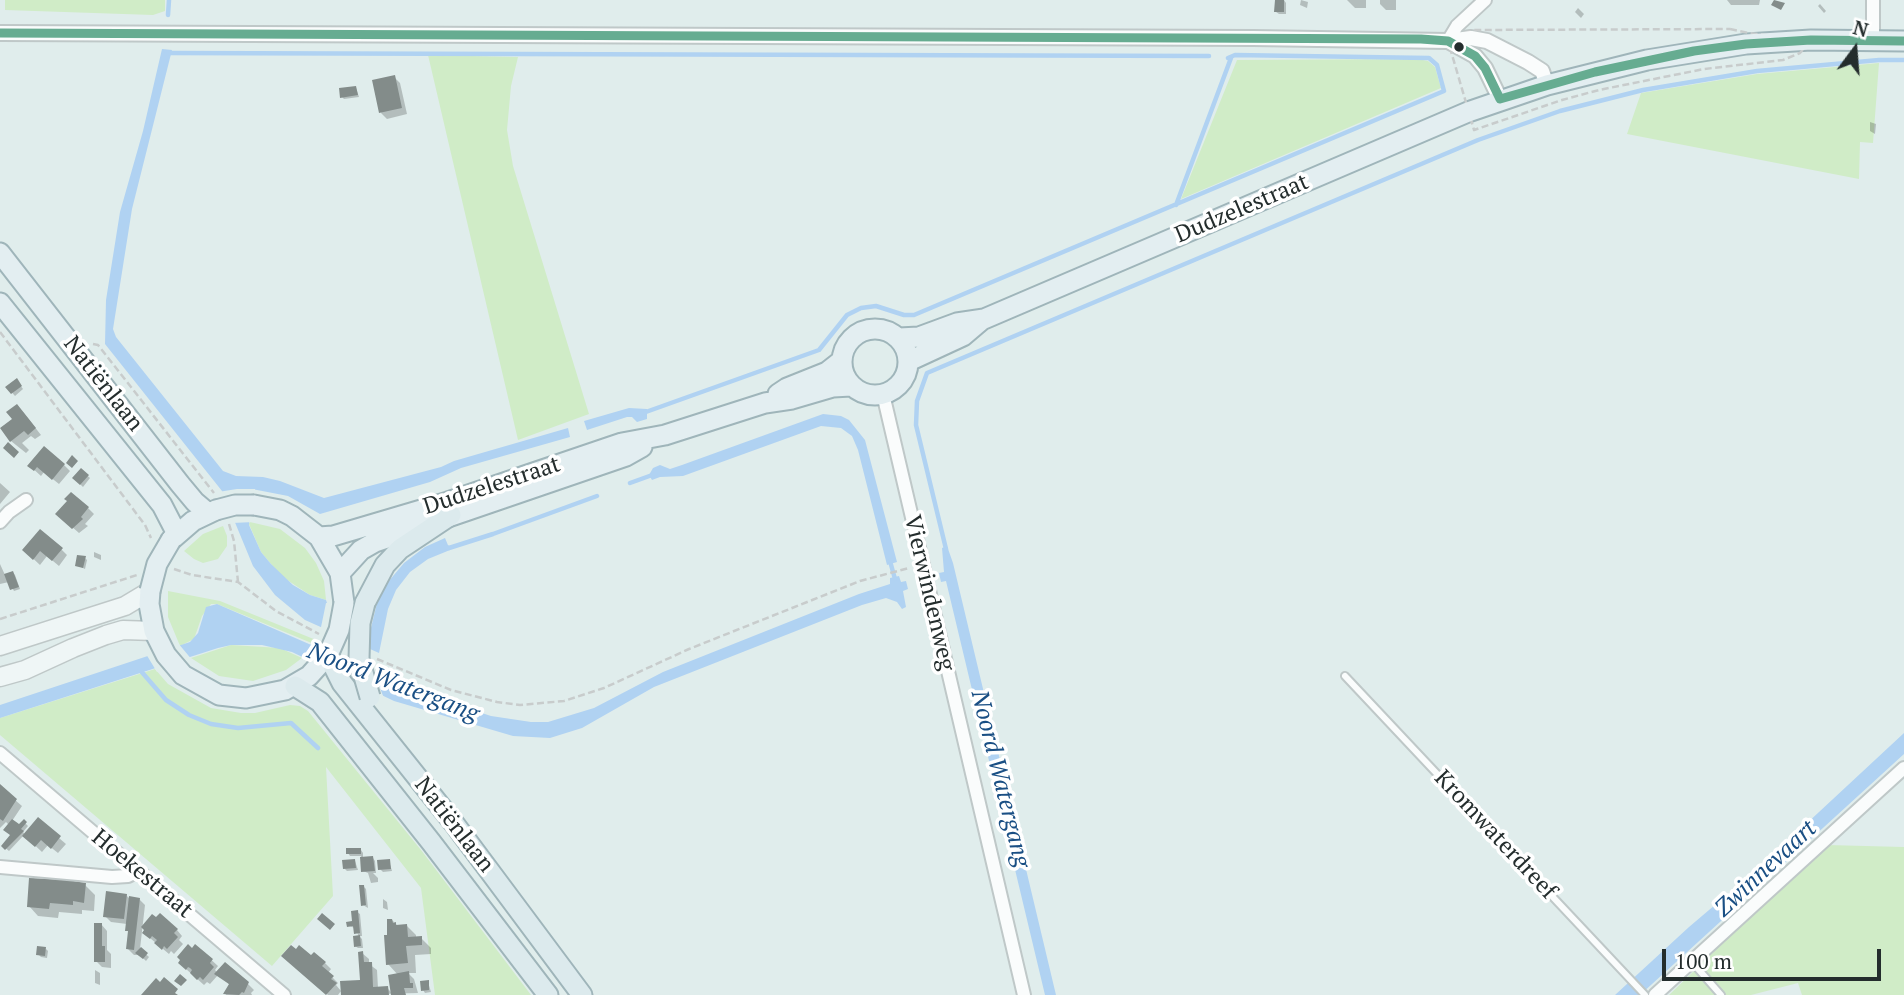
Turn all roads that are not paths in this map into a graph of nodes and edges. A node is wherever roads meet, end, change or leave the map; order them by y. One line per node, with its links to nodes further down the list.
1 (1485, 0): 4 (street)
2 (1873, 0): 5 (street)
3 (0, 33): 4 (street)
4 (1448, 41): 7 (street); 8 (street)
5 (1873, 41): 6 (main road, Dudzelestraat); 7 (main road, Dudzelestraat)
6 (1904, 41)
7 (1547, 85): 8 (main road, Dudzelestraat)
8 (1500, 99): 11 (main road, Dudzelestraat)
9 (0, 253): 20 (main road, Natiënlaan)
10 (0, 303): 23 (main road, Natiënlaan)
11 (984, 319): 12 (main road, Dudzelestraat); 14 (main road, Dudzelestraat)
12 (899, 338): 13 (main road); 14 (main road)
13 (841, 361): 15 (main road); 17 (main road, Dudzelestraat)
14 (909, 361): 16 (main road)
15 (851, 386): 16 (main road); 17 (main road, Dudzelestraat)
16 (883, 394): 42 (street, Vierwindenweg)
17 (765, 402): 18 (main road, Dudzelestraat)
18 (665, 435): 21 (main road, Dudzelestraat); 24 (main road, Dudzelestraat)
19 (26, 500): 22 (street)
20 (217, 510): 23 (main road); 24 (main road, bridge)
21 (452, 515): 25 (main road, Dudzelestraat); 33 (highway, bridge)
22 (0, 522)
23 (174, 537): 26 (main road, bridge)
24 (319, 537): 25 (main road)
25 (340, 573): 29 (main road, bridge)
26 (150, 591): 27 (main road); 28 (main road)
27 (157, 639): 31 (main road); 32 (main road)
28 (0, 646)
29 (328, 654): 32 (main road); 33 (highway, Natiënlaan)
30 (1345, 676): 43 (lane, Kromwaterdreef)
31 (0, 677)
32 (295, 685): 40 (highway, Natiënlaan)
33 (382, 734): 41 (highway, Natiënlaan)
34 (0, 753): 37 (street, Hoekestraat)
35 (1904, 768): 38 (street)
36 (0, 867): 37 (street)
37 (138, 871): 39 (street, Hoekestraat)
38 (1692, 962): 44 (street); 45 (lane)
39 (284, 995)
40 (548, 995)
41 (582, 995)
42 (1024, 995)
43 (1645, 995)
44 (1655, 995)
45 (1721, 995)

